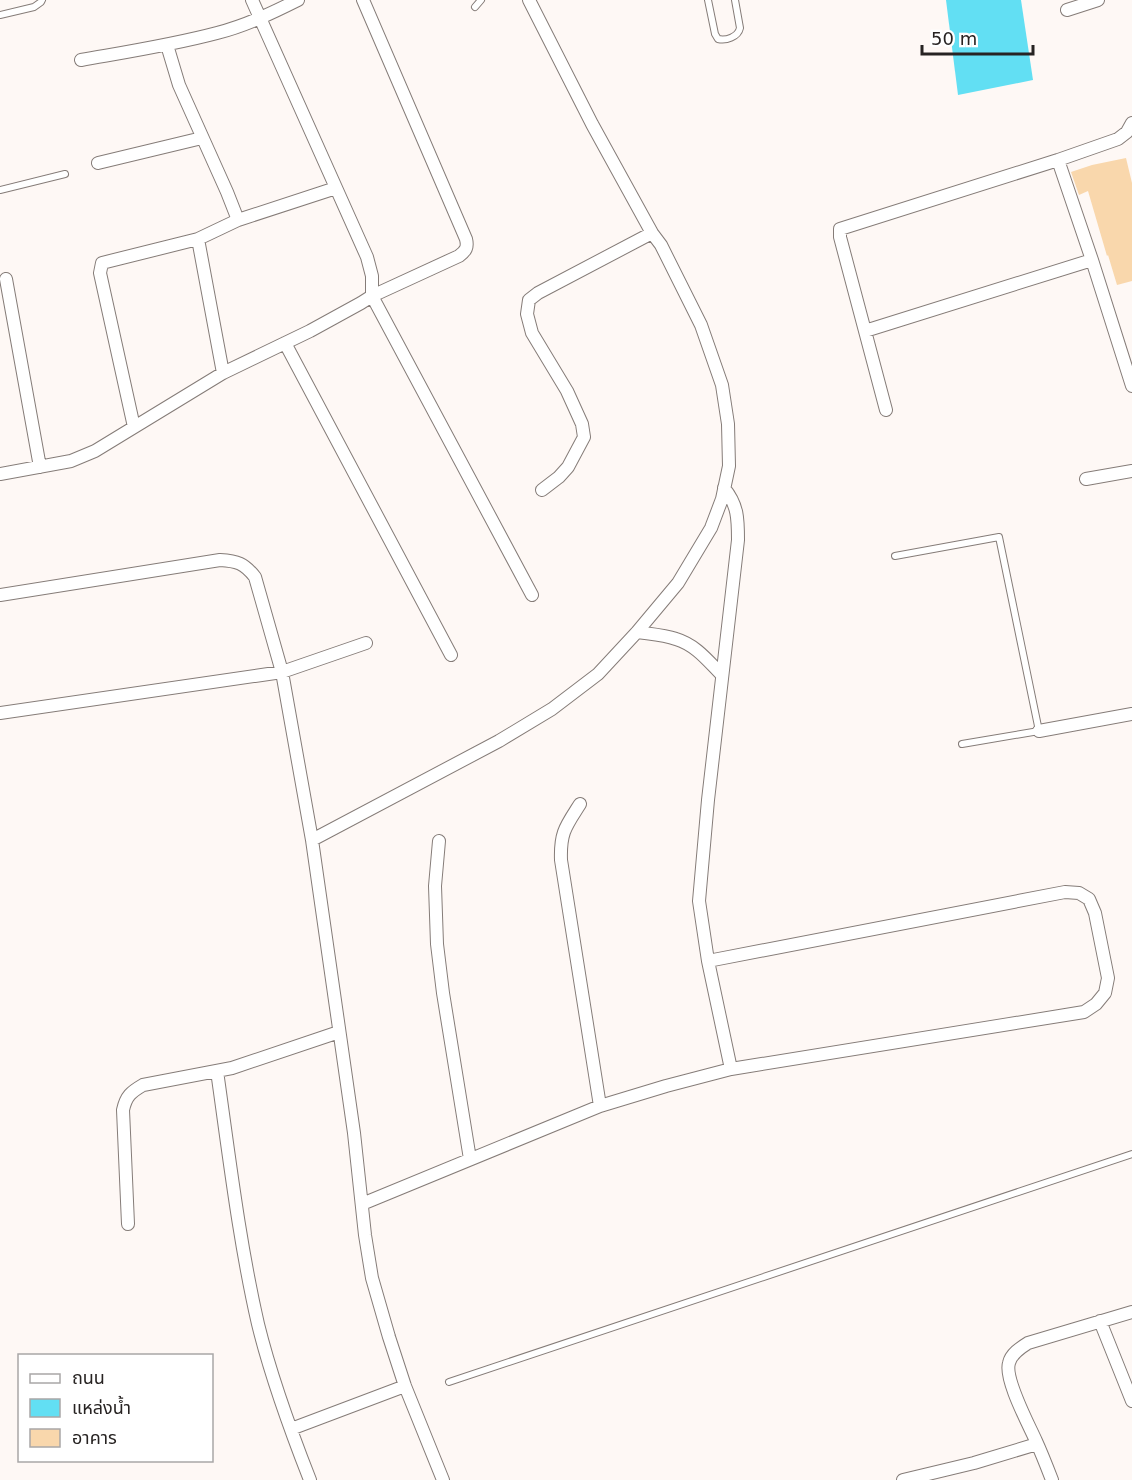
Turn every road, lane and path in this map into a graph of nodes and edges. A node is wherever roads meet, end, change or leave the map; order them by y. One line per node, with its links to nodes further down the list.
1 (42, 0): 12 (lane)
2 (252, 0): 13 (street)
3 (298, 0): 13 (street)
4 (363, 0): 28 (street)
5 (481, 0): 10 (lane)
6 (529, 0): 24 (street)
7 (708, 0): 8 (lane)
8 (735, 0)
9 (1098, 0): 11 (street)
10 (475, 7)
11 (1067, 10)
12 (0, 15)
13 (261, 18): 14 (street); 21 (street)
14 (167, 45): 15 (street); 17 (street)
15 (81, 60)
16 (1132, 123): 18 (street)
17 (202, 138): 19 (street); 23 (street)
18 (1058, 160): 26 (street); 29 (street)
19 (98, 163)
20 (65, 174): 22 (lane)
21 (336, 188): 23 (street); 28 (street)
22 (0, 190)
23 (238, 220): 25 (street)
24 (652, 233): 39 (street); 40 (street)
25 (198, 239): 31 (street); 34 (street)
26 (1092, 260): 29 (street); 32 (street)
27 (6, 279): 35 (street)
28 (372, 296): 30 (street); 42 (street)
29 (865, 331): 33 (street)
30 (285, 343): 31 (street); 46 (street)
31 (223, 374): 34 (street)
32 (1132, 386)
33 (886, 410)
34 (134, 428): 35 (street)
35 (40, 466): 37 (street)
36 (1132, 471): 38 (street)
37 (0, 474)
38 (1086, 479)
39 (724, 488): 44 (street); 48 (street)
40 (542, 490)
41 (895, 556): 51 (lane)
42 (532, 595)
43 (0, 596): 47 (street)
44 (637, 632): 48 (street); 54 (street)
45 (366, 643): 47 (street)
46 (451, 655)
47 (282, 672): 49 (street); 54 (street)
48 (722, 675): 56 (street)
49 (0, 713)
50 (1132, 714): 51 (street)
51 (1039, 731): 52 (lane)
52 (962, 744)
53 (580, 804): 60 (street)
54 (312, 840): 57 (street)
55 (439, 841): 62 (street)
56 (708, 961): 58 (street); 58 (street)
57 (339, 1032): 59 (street); 63 (street)
58 (731, 1069): 60 (street)
59 (217, 1071): 64 (street); 70 (street)
60 (600, 1106): 62 (street)
61 (1132, 1154): 67 (lane)
62 (470, 1159): 63 (street)
63 (362, 1204): 68 (street)
64 (128, 1224)
65 (1132, 1312): 66 (street)
66 (1100, 1321): 69 (street); 71 (street)
67 (449, 1382)
68 (405, 1386): 70 (street); 73 (street)
69 (1132, 1401)
70 (291, 1429): 72 (street)
71 (1037, 1444): 74 (street); 75 (street)
72 (310, 1480)
73 (443, 1480)
74 (903, 1480)
75 (1052, 1480)

